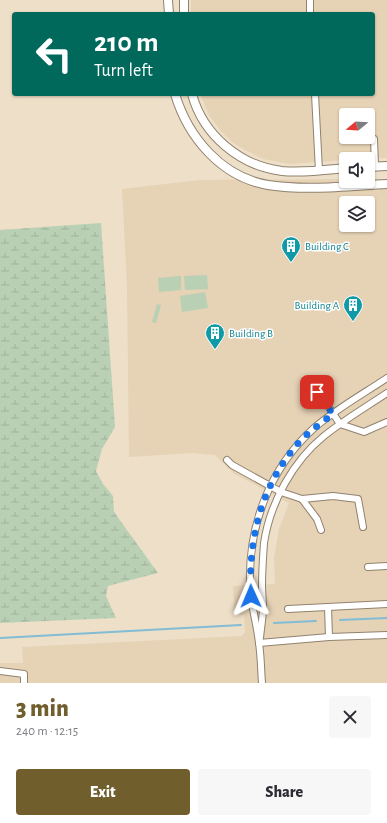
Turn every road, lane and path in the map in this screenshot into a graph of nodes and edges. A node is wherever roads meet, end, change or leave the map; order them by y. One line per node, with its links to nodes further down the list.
1 (168, 0): 4 (main road)
2 (184, 0): 5 (main road)
3 (310, 0): 6 (street)
4 (169, 12)
5 (184, 12)
6 (310, 12)
7 (176, 96): 14 (main road)
8 (193, 96): 13 (main road)
9 (315, 96): 13 (street)
10 (375, 166): 11 (main road)
11 (387, 166)
12 (339, 169): 13 (main road)
13 (319, 170)
14 (387, 184)
15 (387, 378): 18 (street)
16 (317, 392): 18 (street)
17 (387, 393): 20 (street)
18 (333, 414): 20 (street); 22 (street)
19 (387, 422): 20 (street)
20 (340, 424): 23 (street)
21 (227, 460): 22 (street)
22 (270, 486): 23 (street); 36 (street)
23 (280, 492): 24 (street); 36 (street)
24 (302, 499): 25 (street); 26 (street)
25 (363, 527)
26 (321, 530)
27 (387, 566): 28 (street)
28 (368, 567)
29 (387, 604): 30 (street)
30 (328, 607): 31 (street); 33 (street)
31 (288, 609)
32 (387, 635): 34 (street)
33 (326, 637): 34 (street); 35 (street); 37 (street)
34 (339, 638): 38 (street)
35 (306, 639): 36 (street); 39 (street)
36 (259, 643): 42 (street)
37 (324, 645)
38 (340, 645)
39 (307, 647)
40 (0, 671): 41 (street)
41 (24, 683)
42 (262, 683)

